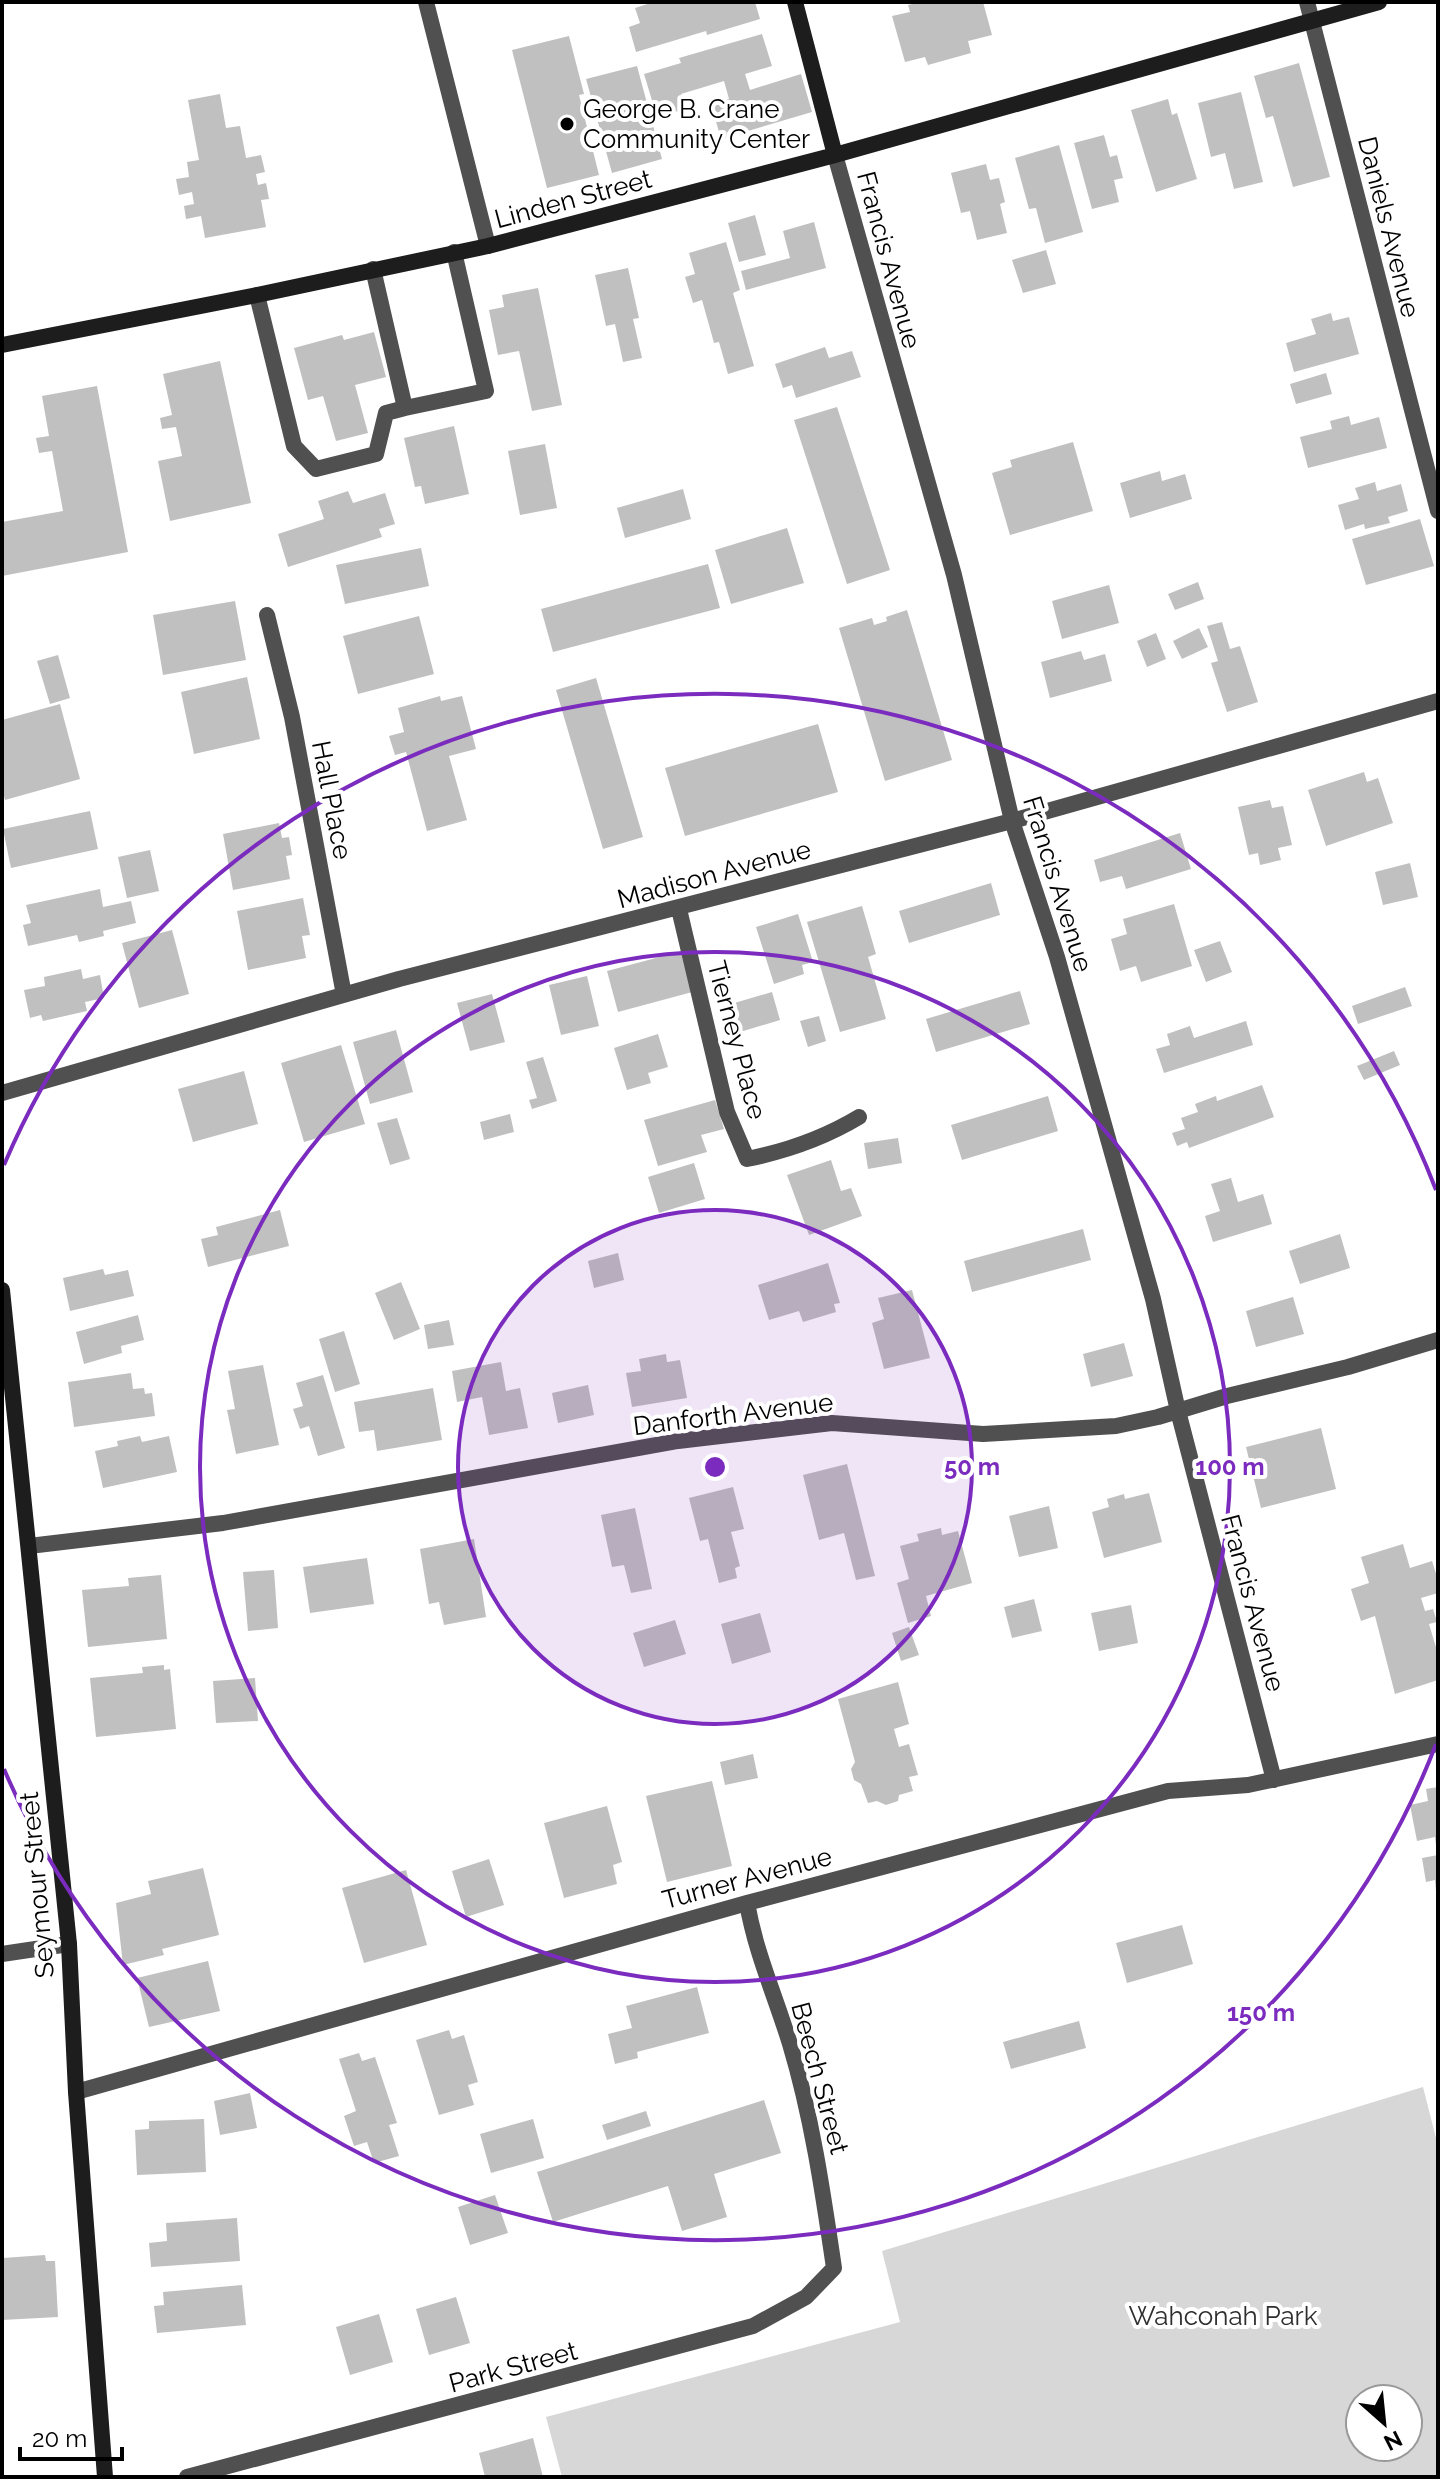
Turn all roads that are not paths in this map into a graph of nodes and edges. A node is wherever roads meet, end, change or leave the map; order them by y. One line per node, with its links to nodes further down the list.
1 (426, 2): 7 (street)
2 (795, 2): 6 (street, Francis Avenue)
3 (1307, 2): 5 (street, Daniels Avenue)
4 (1379, 2): 5 (street, Linden Street)
5 (1312, 20): 6 (street, Linden Street); 13 (street, Daniels Avenue)
6 (835, 155): 7 (street, Linden Street); 16 (street, Francis Avenue)
7 (488, 246): 8 (street, Linden Street)
8 (454, 252): 9 (street, Linden Street); 12 (street)
9 (373, 269): 10 (street, Linden Street); 12 (street)
10 (257, 295): 11 (street, Linden Street); 12 (street)
11 (2, 345)
12 (405, 408)
13 (1438, 511)
14 (267, 615): 18 (street, Hall Place)
15 (1438, 701): 16 (street, Madison Avenue)
16 (1012, 821): 17 (street, Madison Avenue); 23 (street, Francis Avenue)
17 (679, 909): 18 (street, Madison Avenue); 20 (street, Tierney Place)
18 (344, 995): 19 (street, Madison Avenue)
19 (2, 1093)
20 (859, 1117)
21 (2, 1290): 24 (street, Seymour Street)
22 (1438, 1340): 23 (street, Danforth Avenue)
23 (1178, 1411): 24 (street, Danforth Avenue); 26 (street, Francis Avenue)
24 (29, 1546): 28 (street, Seymour Street)
25 (1438, 1744): 26 (street, Turner Avenue)
26 (1274, 1780): 27 (street, Turner Avenue)
27 (747, 1903): 30 (street, Turner Avenue); 31 (street, Beech Street)
28 (69, 1944): 29 (street); 30 (street, Seymour Street)
29 (2, 1954)
30 (76, 2092): 32 (street, Seymour Street)
31 (834, 2268): 33 (street, Park Street)
32 (105, 2477)
33 (187, 2477)

